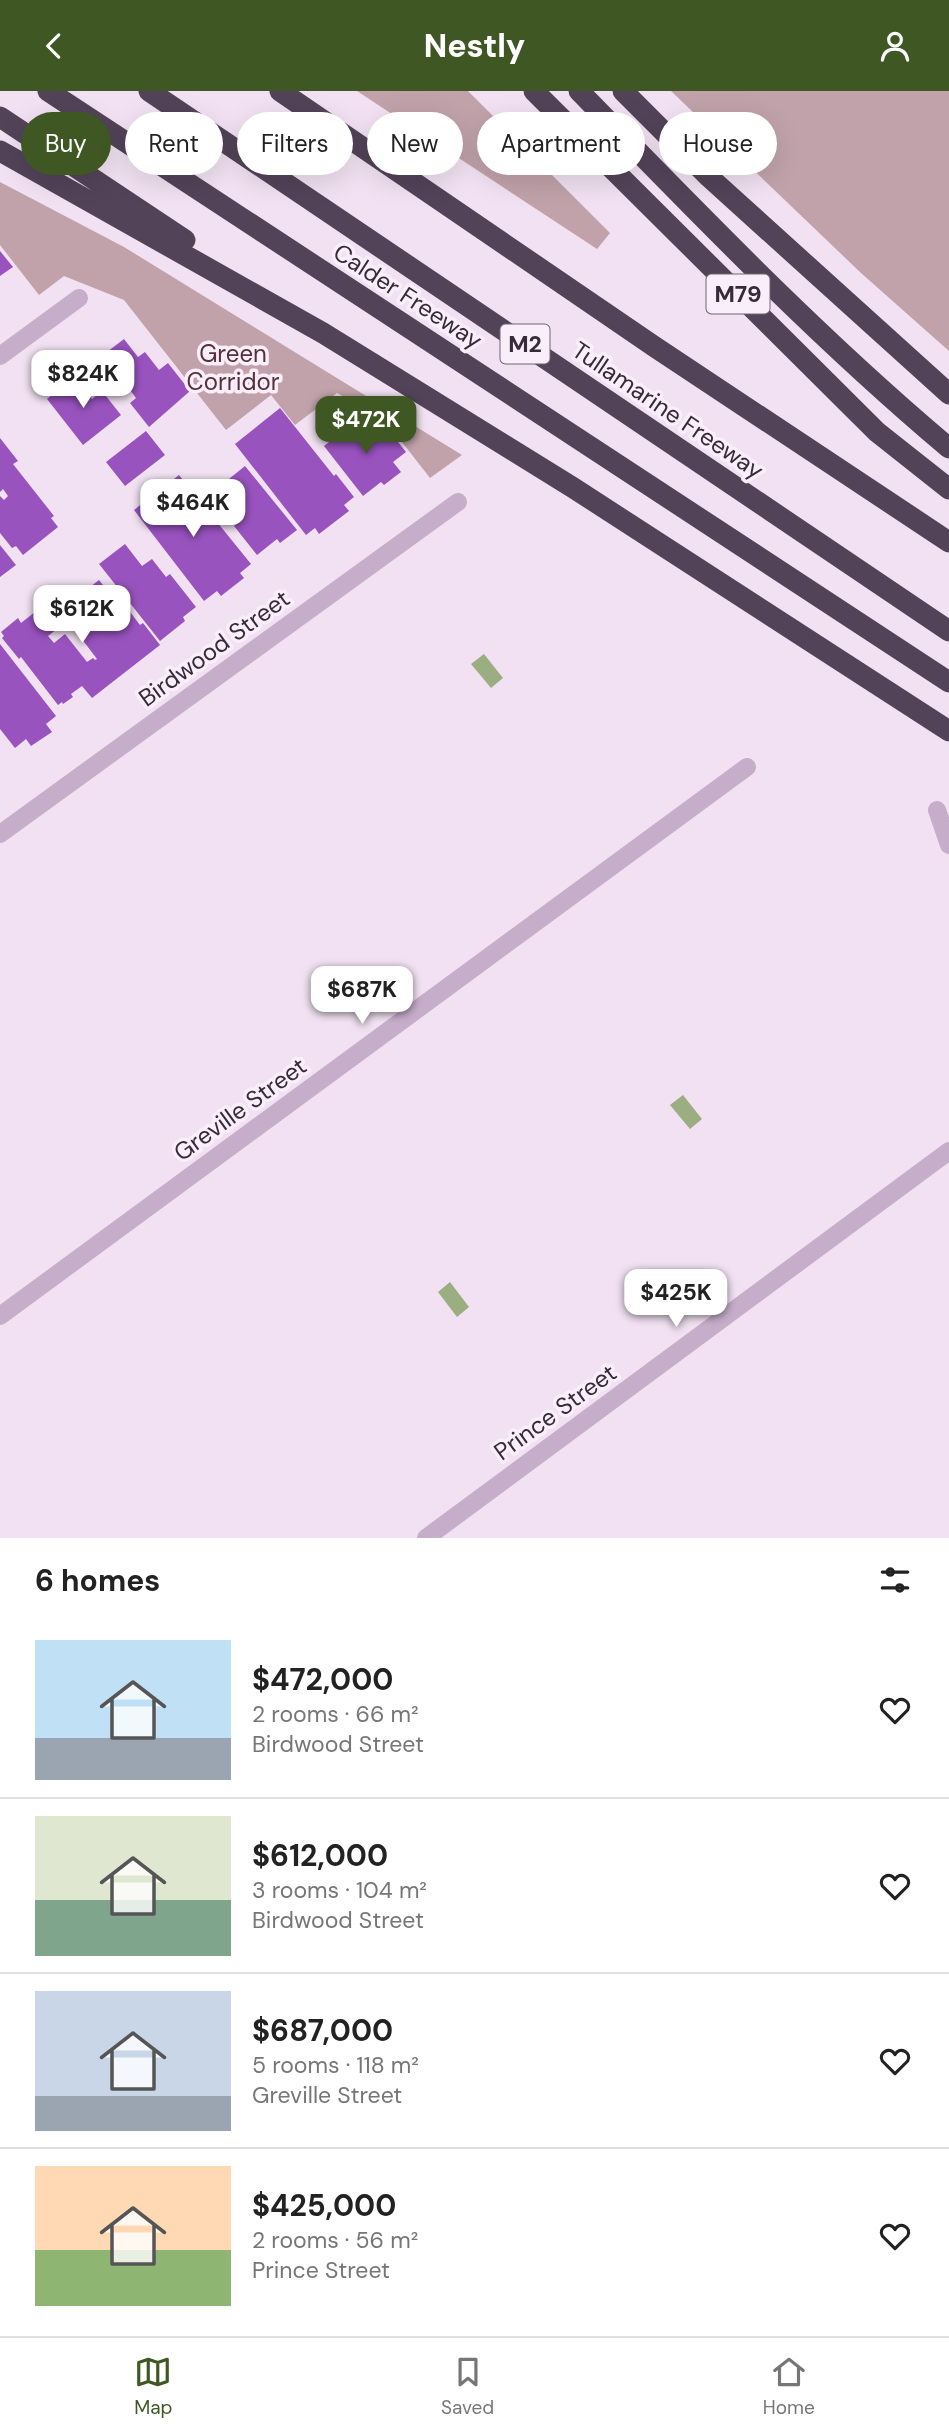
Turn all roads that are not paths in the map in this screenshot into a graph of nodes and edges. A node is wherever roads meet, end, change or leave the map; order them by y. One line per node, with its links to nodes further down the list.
1 (48, 91): 18 (highway, Calder Freeway)
2 (149, 91): 17 (highway, Tullamarine Freeway / M2)
3 (280, 91): 16 (highway, Tullamarine Freeway)
4 (534, 91): 14 (highway, M79)
5 (579, 91): 13 (highway)
6 (623, 91): 12 (highway)
7 (0, 117): 10 (highway)
8 (0, 151): 10 (highway)
9 (79, 298): 11 (street)
10 (323, 333): 19 (highway)
11 (0, 356)
12 (949, 394)
13 (949, 447)
14 (949, 489)
15 (458, 502): 22 (street, Birdwood Street)
16 (949, 542)
17 (949, 631)
18 (949, 682)
19 (949, 731)
20 (747, 767): 25 (street, Greville Street)
21 (937, 810): 23 (street)
22 (0, 834)
23 (949, 845)
24 (949, 1151): 26 (street, Prince Street)
25 (0, 1316)
26 (426, 1538)

